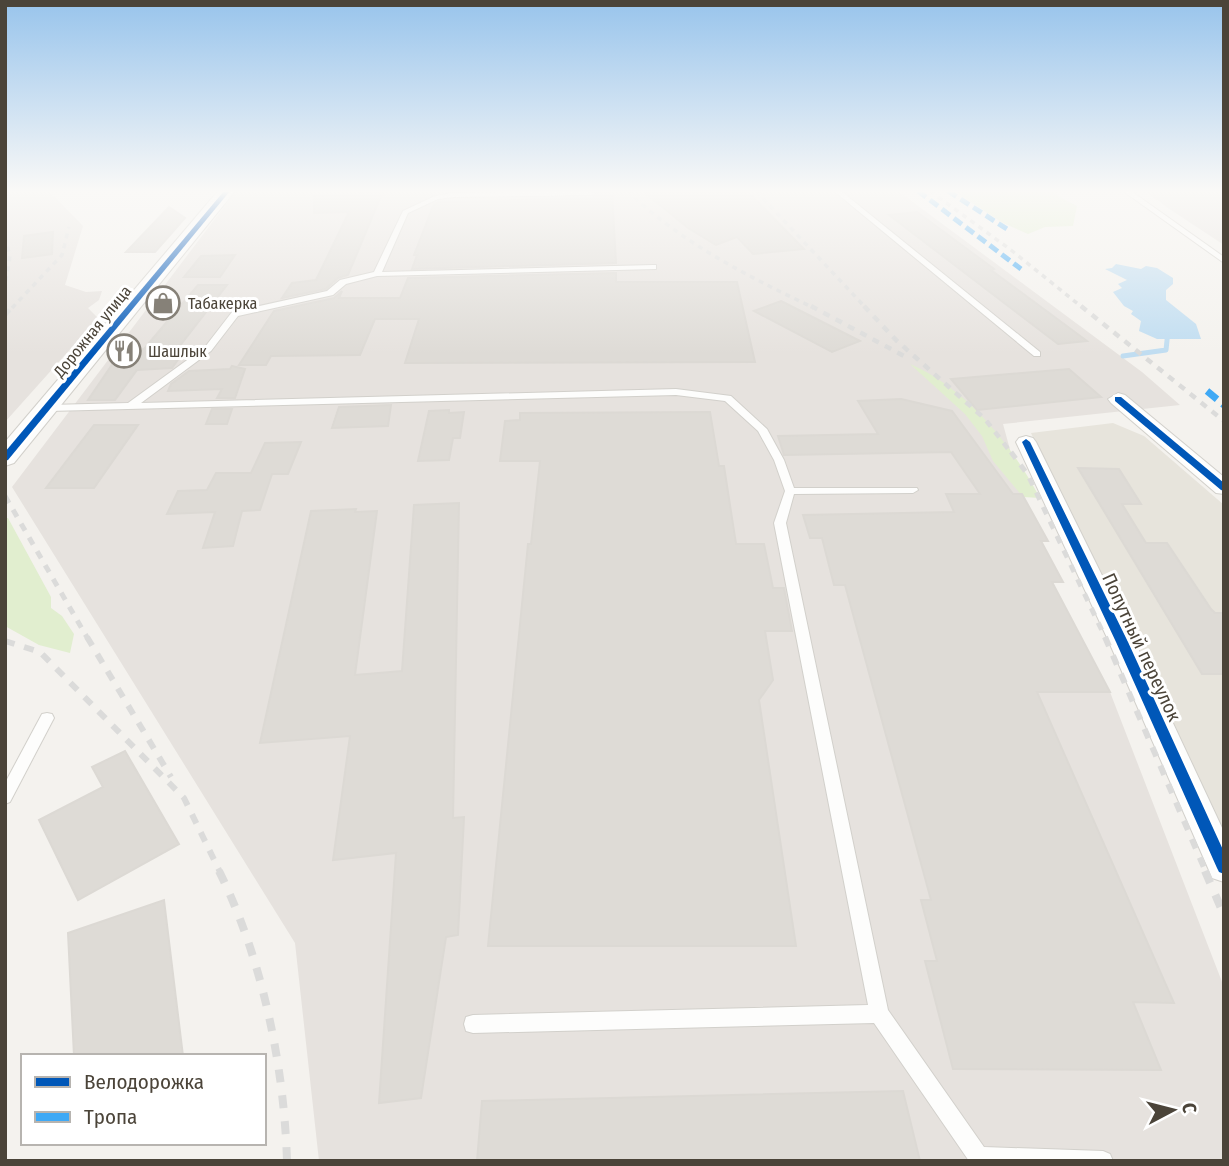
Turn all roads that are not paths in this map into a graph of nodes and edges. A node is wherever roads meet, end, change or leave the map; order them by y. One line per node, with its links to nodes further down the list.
1 (183, 245): 11 (street, Дорожная улица)
2 (390, 245): 7 (lane)
3 (904, 245): 8 (lane)
4 (1202, 245): 5 (lane)
5 (1224, 261)
6 (653, 268): 7 (lane)
7 (377, 274): 10 (lane)
8 (1037, 354)
9 (1118, 399): 14 (street)
10 (130, 406): 11 (lane); 16 (lane)
11 (49, 408): 13 (street, Дорожная улица)
12 (1026, 442): 19 (street, Попутный переулок)
13 (5, 458)
14 (1224, 488)
15 (913, 490): 16 (lane)
16 (790, 491): 20 (lane)
17 (47, 718): 18 (lane)
18 (5, 798)
19 (1224, 868)
20 (879, 1014): 21 (lane); 22 (lane)
21 (473, 1024)
22 (982, 1159): 23 (lane)
23 (1103, 1161)

